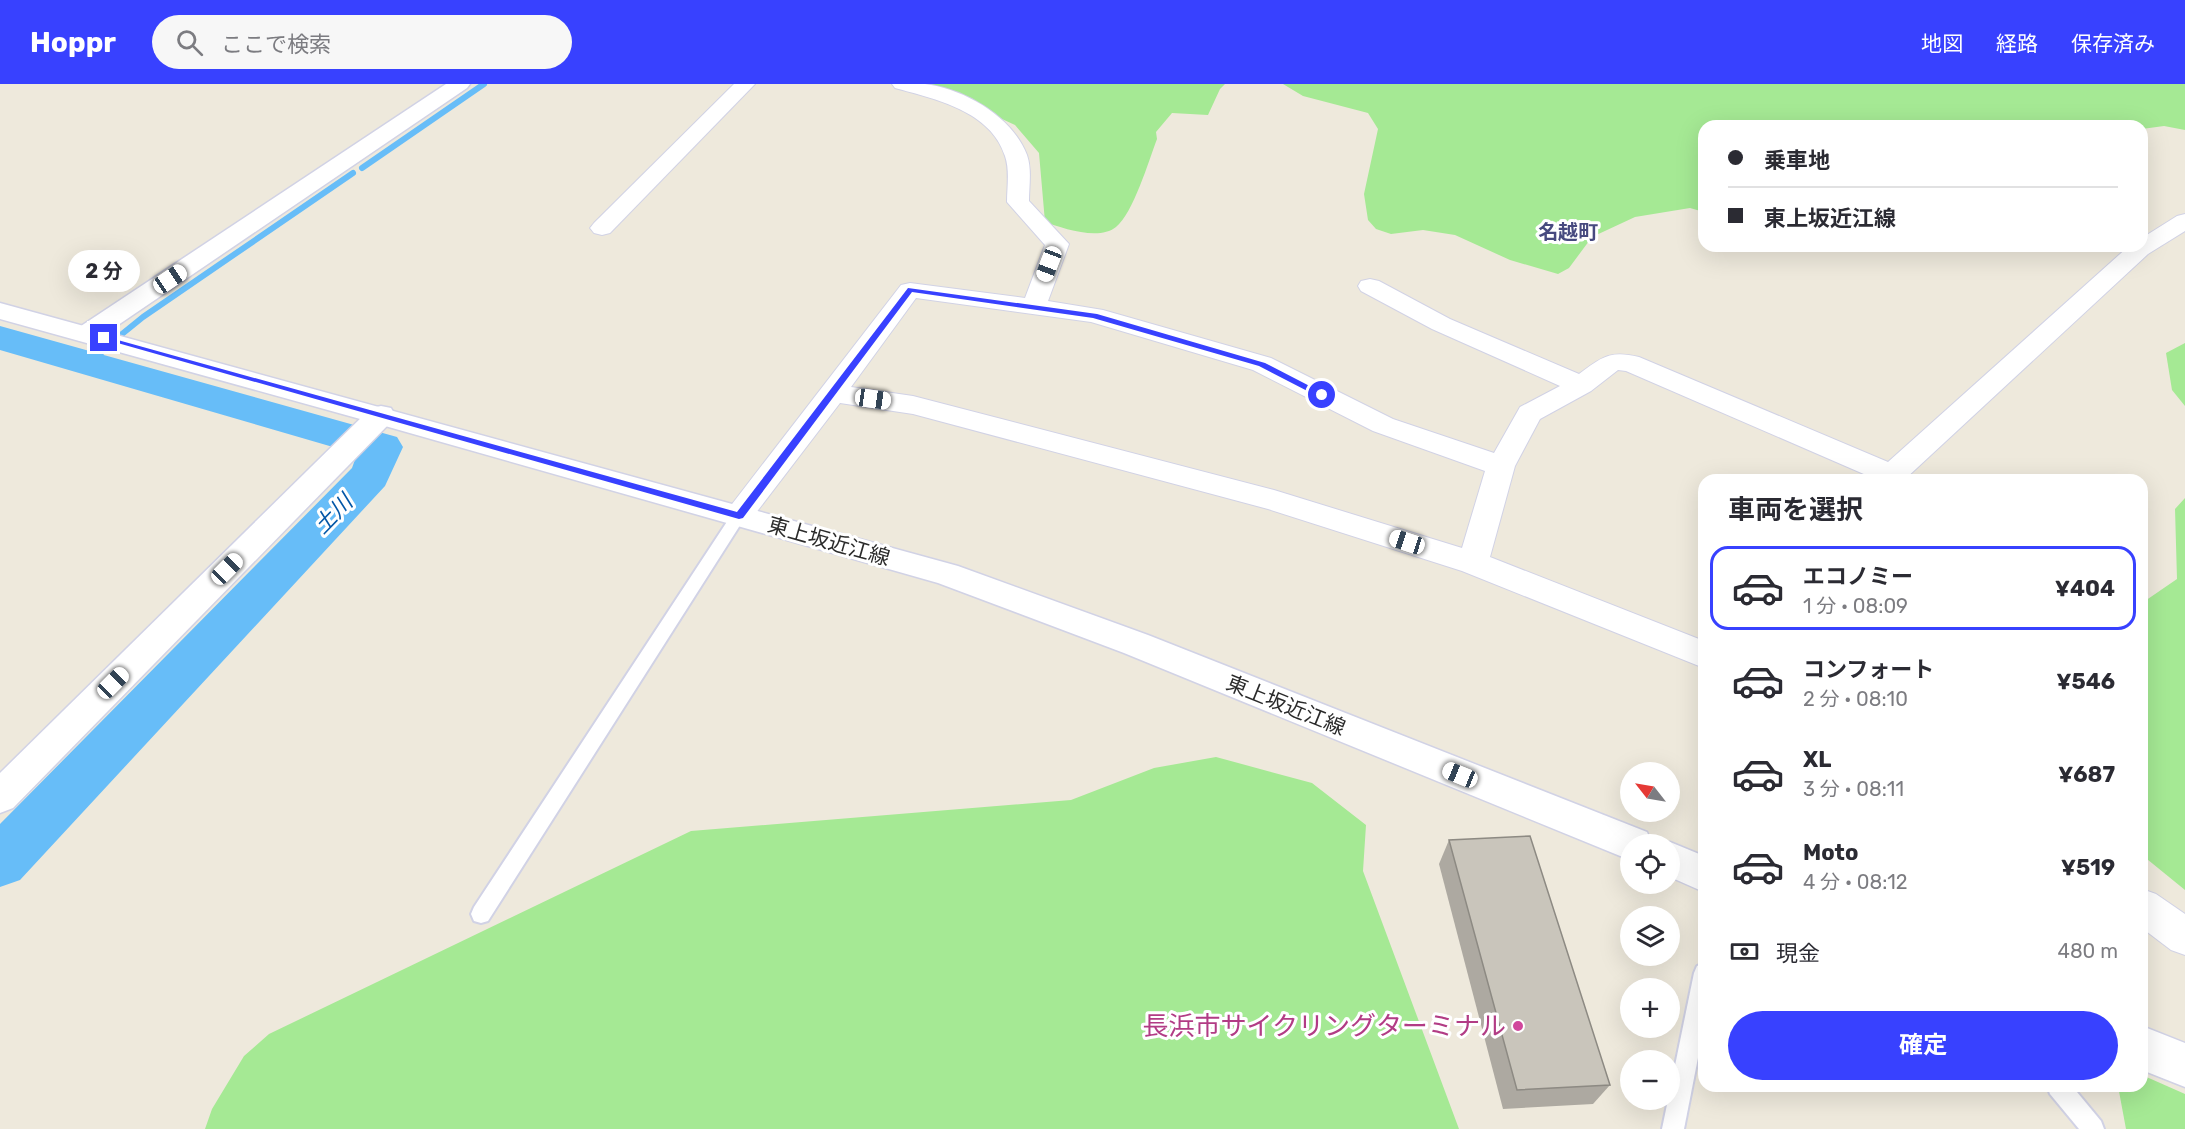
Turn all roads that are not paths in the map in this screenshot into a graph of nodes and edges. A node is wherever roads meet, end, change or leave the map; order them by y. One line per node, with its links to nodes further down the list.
1 (459, 84): 11 (main road)
2 (745, 84): 5 (street)
3 (902, 84): 9 (street)
4 (2185, 221): 6 (street)
5 (602, 228)
6 (2148, 241)
7 (2133, 252): 17 (street)
8 (1370, 286): 12 (street)
9 (1034, 306): 13 (street); 15 (street)
10 (0, 311): 11 (main road, 東上坂近江線)
11 (103, 338): 14 (main road, 東上坂近江線)
12 (1582, 385): 15 (street); 16 (street)
13 (833, 393): 18 (street); 19 (street)
14 (375, 422): 18 (main road, 東上坂近江線); 21 (main road)
15 (1501, 466): 19 (street)
16 (1880, 474)
17 (1893, 474)
18 (739, 515): 22 (main road, 東上坂近江線); 26 (lane)
19 (1473, 563): 20 (street)
20 (1698, 653)
21 (0, 797)
22 (1620, 839)
23 (1680, 863): 24 (main road)
24 (1698, 871)
25 (2148, 910): 27 (street)
26 (481, 914)
27 (2185, 937)
28 (1698, 1002): 32 (lane)
29 (2148, 1050): 30 (main road)
30 (2185, 1065)
31 (2063, 1092): 33 (lane)
32 (1672, 1129)
33 (2093, 1129)

